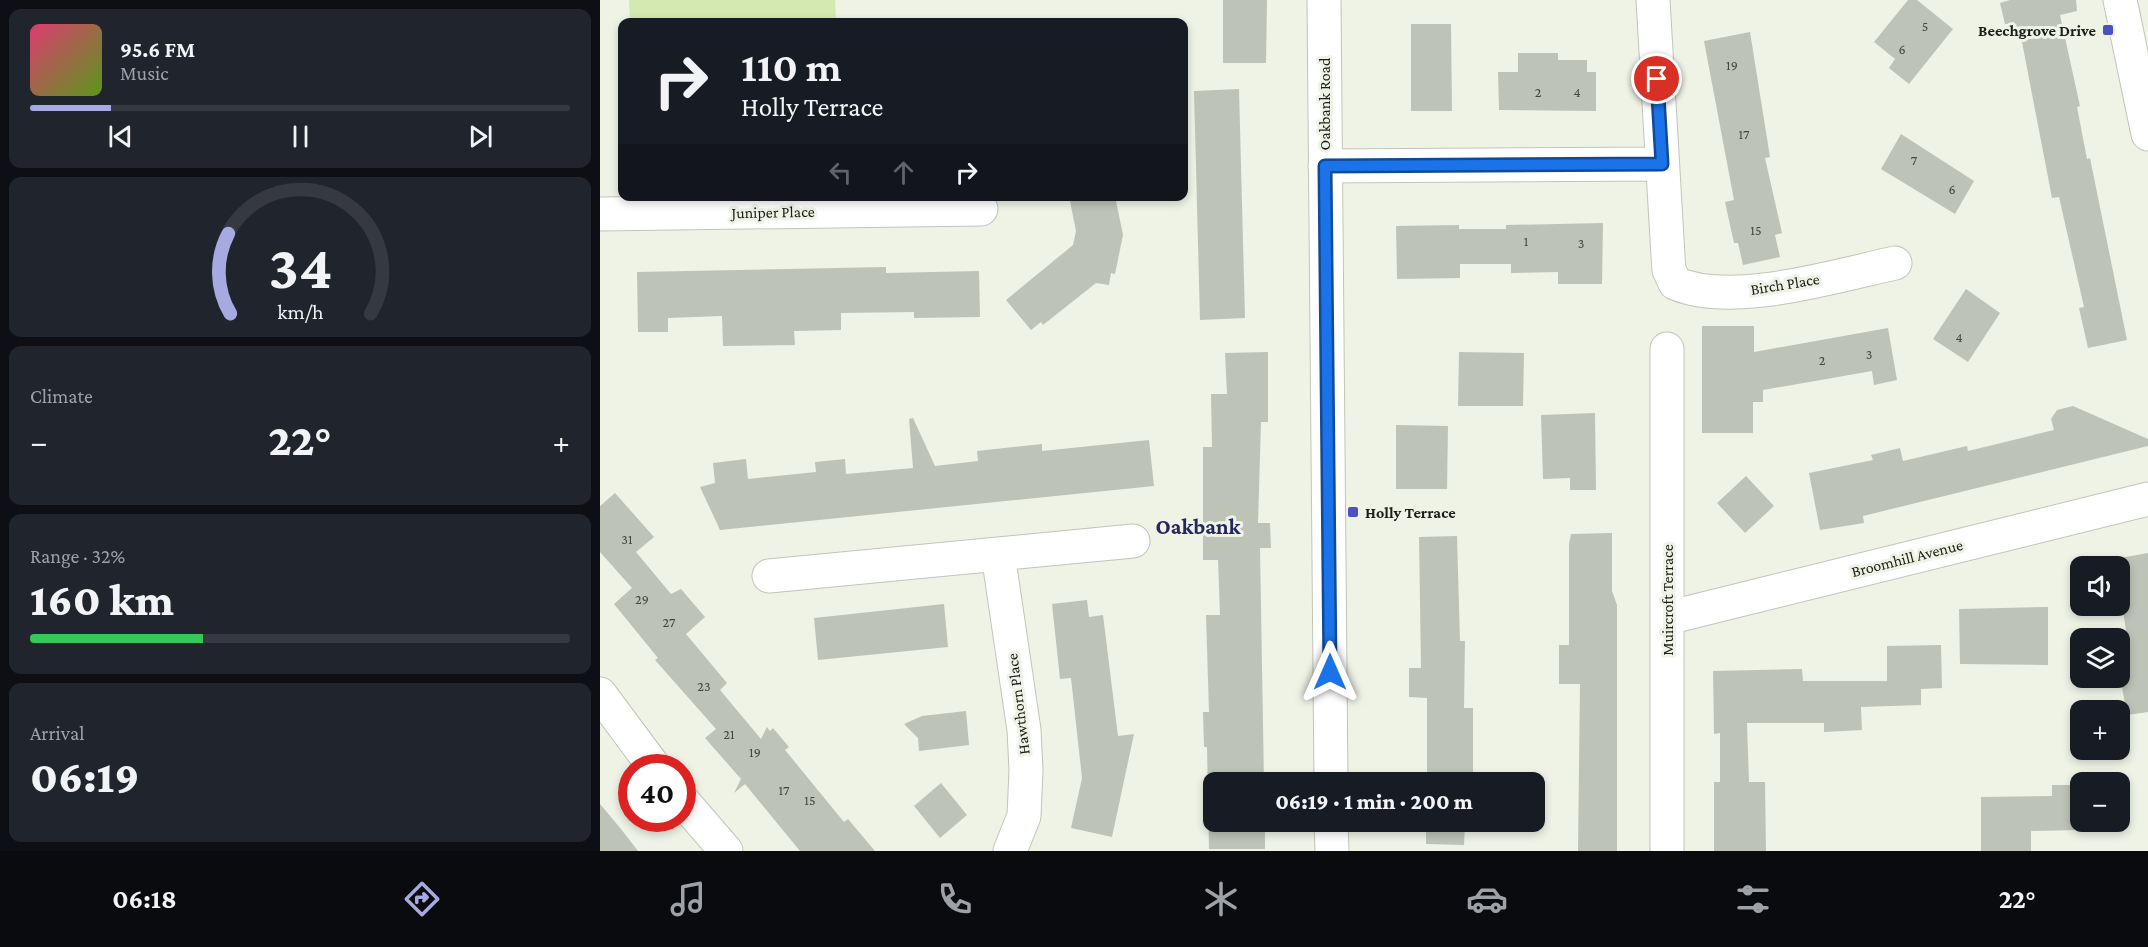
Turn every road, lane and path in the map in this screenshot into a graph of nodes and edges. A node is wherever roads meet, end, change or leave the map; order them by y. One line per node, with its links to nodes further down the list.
1 (1324, 0): 6 (street, Oakbank Road)
2 (1653, 0): 5 (street)
3 (2120, 0): 4 (street)
4 (2148, 134)
5 (1662, 164): 6 (street); 9 (street, Birch Place)
6 (1325, 166): 18 (street, Oakbank Road)
7 (981, 209): 8 (street, Juniper Place)
8 (600, 214)
9 (1895, 265)
10 (1667, 349): 15 (street, Muircroft Terrace)
11 (2148, 499): 15 (street, Broomhill Avenue)
12 (1133, 541): 13 (street)
13 (998, 554): 14 (street); 22 (street, Hawthorn Place)
14 (769, 576)
15 (1667, 618): 24 (street, Muircroft Terrace)
16 (600, 694): 17 (street)
17 (645, 754)
18 (1331, 772)
19 (696, 816): 21 (street)
20 (1331, 832): 23 (street)
21 (726, 851)
22 (1010, 851)
23 (1332, 851)
24 (1667, 851)

